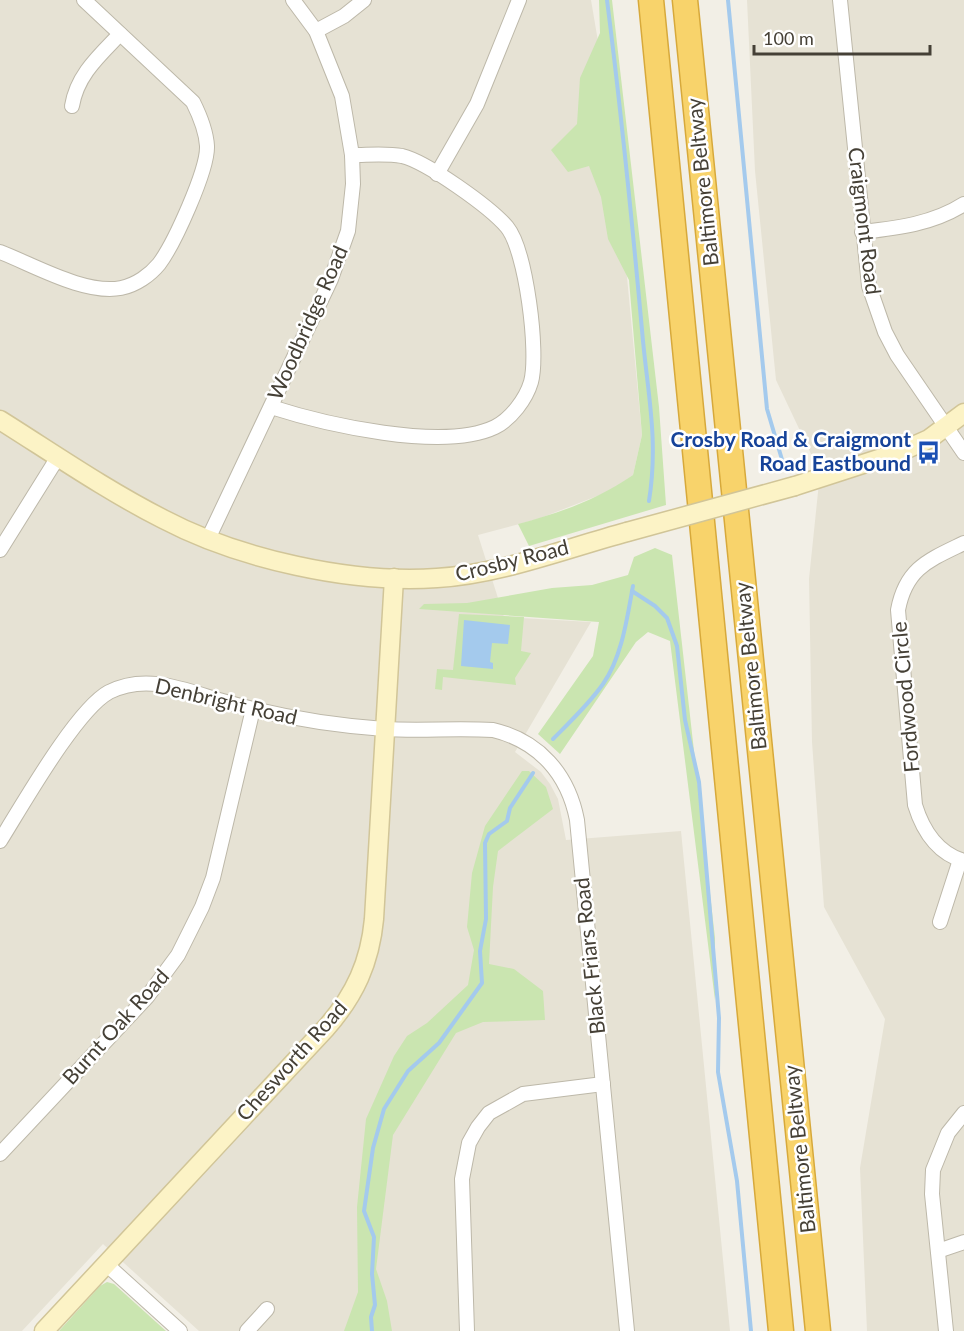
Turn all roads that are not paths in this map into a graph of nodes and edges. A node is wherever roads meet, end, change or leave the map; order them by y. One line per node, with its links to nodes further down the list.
1 (84, 0): 11 (street)
2 (293, 0): 10 (street, Woodbridge Road)
3 (364, 0): 10 (street)
4 (519, 0): 16 (street)
5 (645, 0): 12 (highway)
6 (651, 0): 12 (highway, Baltimore Beltway)
7 (685, 0): 14 (highway, Baltimore Beltway)
8 (699, 0): 14 (highway)
9 (840, 0): 18 (street, Craigmont Road)
10 (316, 31): 15 (street, Woodbridge Road)
11 (120, 34): 13 (street); 19 (street)
12 (656, 53): 47 (highway, Baltimore Beltway)
13 (72, 106)
14 (698, 132): 48 (highway, Baltimore Beltway)
15 (352, 155): 16 (street); 20 (street, Woodbridge Road)
16 (437, 174): 20 (street)
17 (964, 204): 18 (street)
18 (862, 232): 23 (street, Craigmont Road)
19 (0, 252)
20 (271, 407): 26 (street, Woodbridge Road)
21 (964, 413): 23 (main road, Crosby Road)
22 (0, 420): 25 (main road, Crosby Road)
23 (946, 427): 24 (street, Craigmont Road); 29 (main road, Crosby Road, bridge)
24 (964, 453)
25 (58, 457): 26 (main road, Crosby Road); 28 (street)
26 (208, 539): 29 (main road, Crosby Road)
27 (964, 543): 33 (street, Fordwood Circle)
28 (0, 550)
29 (394, 578): 31 (main road, Chesworth Road)
30 (254, 709): 31 (street, Denbright Road); 32 (street, Denbright Road); 37 (street, Burnt Oak Road)
31 (385, 729): 35 (street, Black Friars Road); 40 (main road, Chesworth Road)
32 (0, 841)
33 (962, 860): 34 (street)
34 (940, 922)
35 (603, 1084): 45 (street); 46 (street, Black Friars Road)
36 (964, 1113): 39 (street)
37 (0, 1154)
38 (964, 1242): 39 (street)
39 (938, 1251): 49 (street)
40 (106, 1264): 42 (main road, Chesworth Road); 43 (street)
41 (267, 1309): 44 (street)
42 (44, 1331)
43 (180, 1331)
44 (247, 1331)
45 (467, 1331)
46 (627, 1331)
47 (781, 1331)
48 (818, 1331)
49 (946, 1331)

